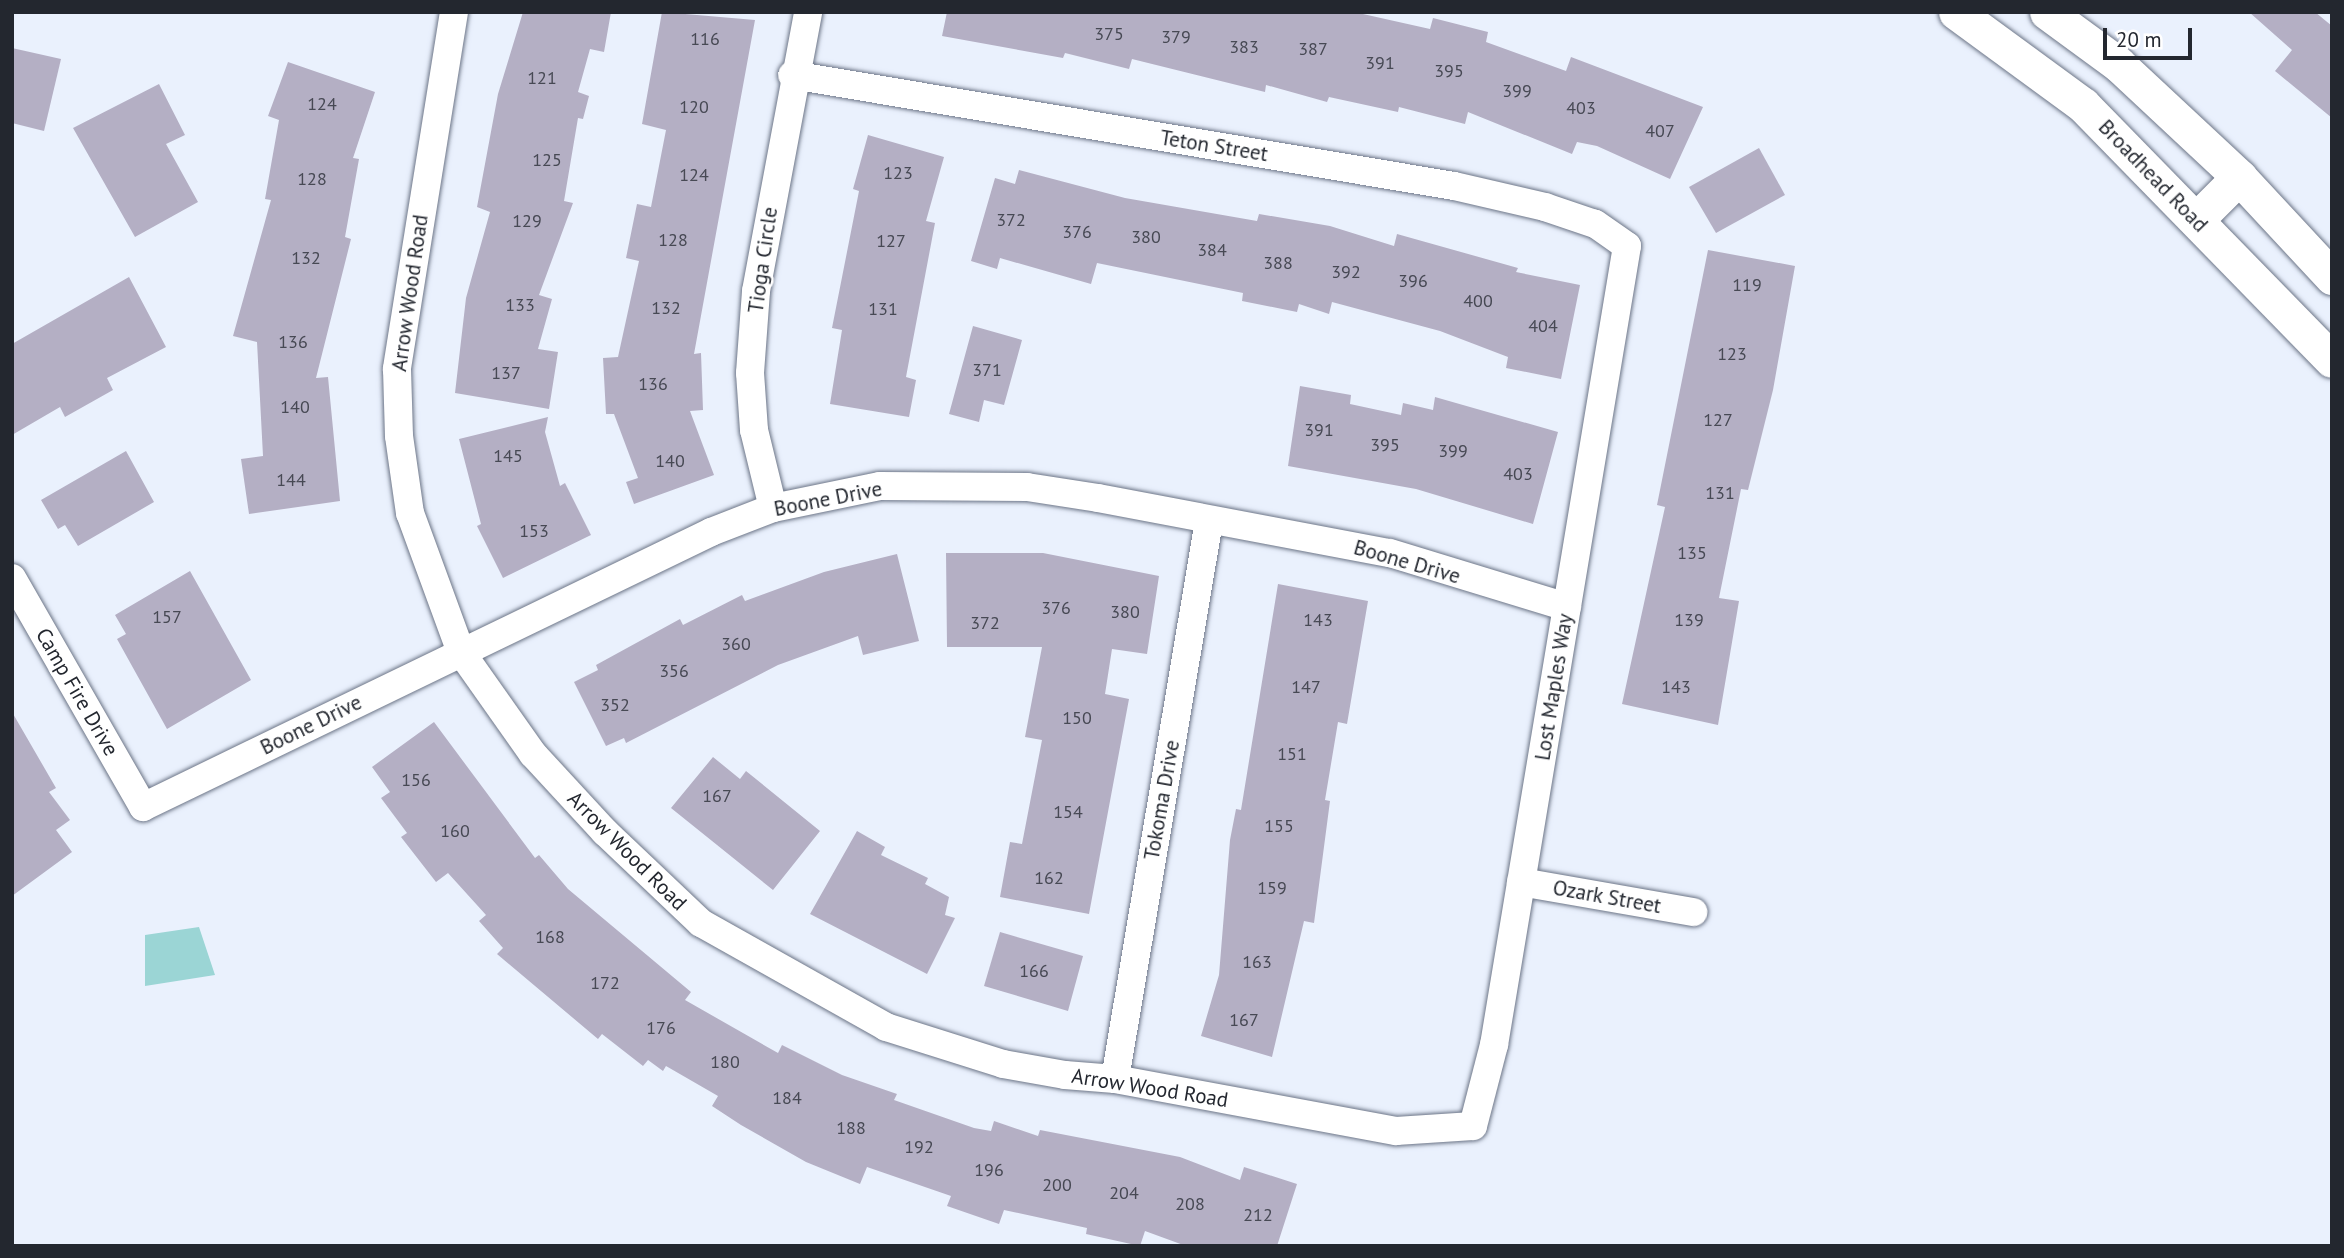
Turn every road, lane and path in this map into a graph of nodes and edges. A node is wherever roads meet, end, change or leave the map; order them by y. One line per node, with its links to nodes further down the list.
1 (454, 12): 15 (street, Arrow Wood Road)
2 (808, 12): 5 (street, Tioga Circle)
3 (1956, 12): 7 (street, Broadhead Road)
4 (2047, 12): 6 (street)
5 (792, 75): 8 (street, Teton Street); 11 (street, Tioga Circle)
6 (2239, 177): 7 (street); 9 (street)
7 (2196, 220): 10 (street, Broadhead Road)
8 (1627, 246): 14 (street, Lost Maples Way)
9 (2332, 277)
10 (2332, 360)
11 (773, 508): 12 (street, Boone Drive); 15 (street, Boone Drive)
12 (1209, 521): 14 (street, Boone Drive); 19 (street, Tokoma Drive)
13 (12, 578): 16 (street, Camp Fire Drive)
14 (1567, 607): 17 (street, Lost Maples Way)
15 (461, 652): 16 (street, Boone Drive); 19 (street, Arrow Wood Road)
16 (143, 807)
17 (1521, 882): 18 (street, Ozark Street); 20 (street, Lost Maples Way)
18 (1693, 912)
19 (1115, 1079): 20 (street, Arrow Wood Road)
20 (1473, 1126)

